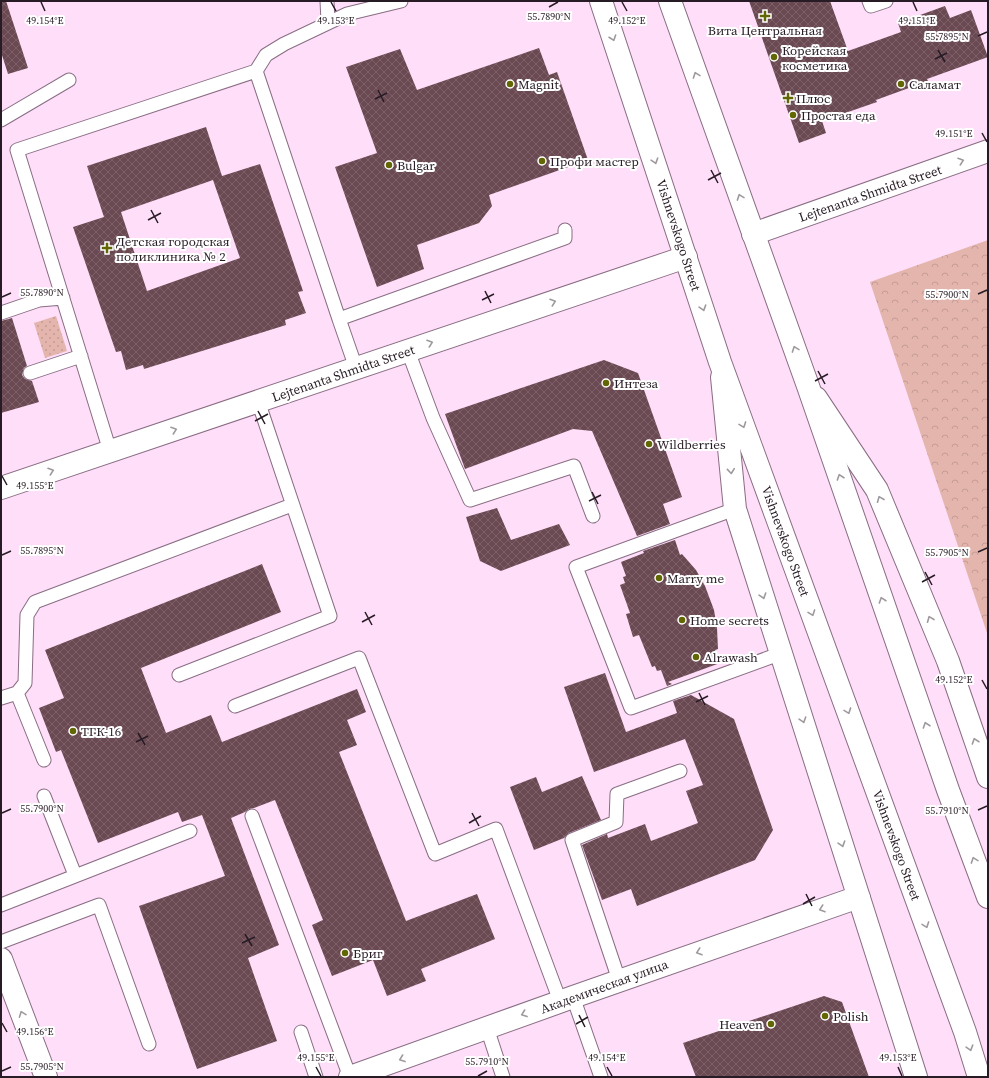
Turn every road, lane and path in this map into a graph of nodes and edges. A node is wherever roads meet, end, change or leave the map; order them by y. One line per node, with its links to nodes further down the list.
1 (327, 1): 7 (lane)
2 (401, 1): 7 (lane)
3 (601, 1): 14 (main road, Vishnevskogo Street, one-way to 14)
4 (670, 1): 13 (main road, one-way to 4)
5 (869, 1): 6 (lane)
6 (886, 1)
7 (328, 22): 8 (lane)
8 (256, 71): 15 (lane); 17 (lane)
9 (69, 80): 10 (lane)
10 (1, 120)
11 (988, 151): 13 (main road, Lejtenanta Shmidta Street, one-way to 11)
12 (565, 230): 17 (lane)
13 (753, 234): 23 (main road, one-way to 13)
14 (686, 257): 18 (main road, Lejtenanta Shmidta Street, one-way to 14); 20 (main road, Vishnevskogo Street, one-way to 20)
15 (63, 298): 16 (lane); 19 (lane)
16 (1, 313)
17 (339, 319): 21 (lane)
18 (408, 351): 21 (main road, Lejtenanta Shmidta Street); 29 (lane)
19 (81, 356): 22 (lane); 25 (lane)
20 (720, 362): 28 (main road, one-way to 28); 58 (main road, Vishnevskogo Street, one-way to 58)
21 (356, 368): 24 (main road, Lejtenanta Shmidta Street)
22 (30, 373)
23 (808, 386): 37 (main road, one-way to 23); 42 (main road, one-way to 23)
24 (258, 401): 25 (main road, Lejtenanta Shmidta Street, one-way to 24); 27 (lane)
25 (110, 452): 26 (main road, Lejtenanta Shmidta Street, one-way to 25)
26 (1, 488)
27 (292, 505): 31 (lane); 32 (lane)
28 (735, 509): 30 (main road, one-way to 30); 30 (lane)
29 (593, 516)
30 (782, 653): 43 (main road, one-way to 43)
31 (179, 675)
32 (17, 692): 33 (lane); 35 (lane)
33 (1, 698)
34 (235, 706): 48 (lane)
35 (44, 760)
36 (680, 770): 47 (lane)
37 (988, 778)
38 (44, 796): 41 (lane)
39 (252, 816): 54 (lane)
40 (190, 831): 41 (lane)
41 (75, 875): 44 (lane)
42 (988, 897)
43 (859, 898): 47 (main road, Академическая улица, one-way to 47); 57 (main road)
44 (1, 904)
45 (1, 942): 51 (lane)
46 (1, 959): 52 (main road, one-way to 46)
47 (618, 980): 48 (main road, Академическая улица)
48 (566, 999): 49 (main road, Академическая улица, one-way to 49); 56 (lane)
49 (487, 1028): 54 (main road, Академическая улица, one-way to 54); 55 (lane)
50 (301, 1032): 53 (lane)
51 (149, 1044)
52 (46, 1077)
53 (316, 1077)
54 (350, 1077)
55 (503, 1077)
56 (601, 1077)
57 (916, 1077)
58 (979, 1077)

